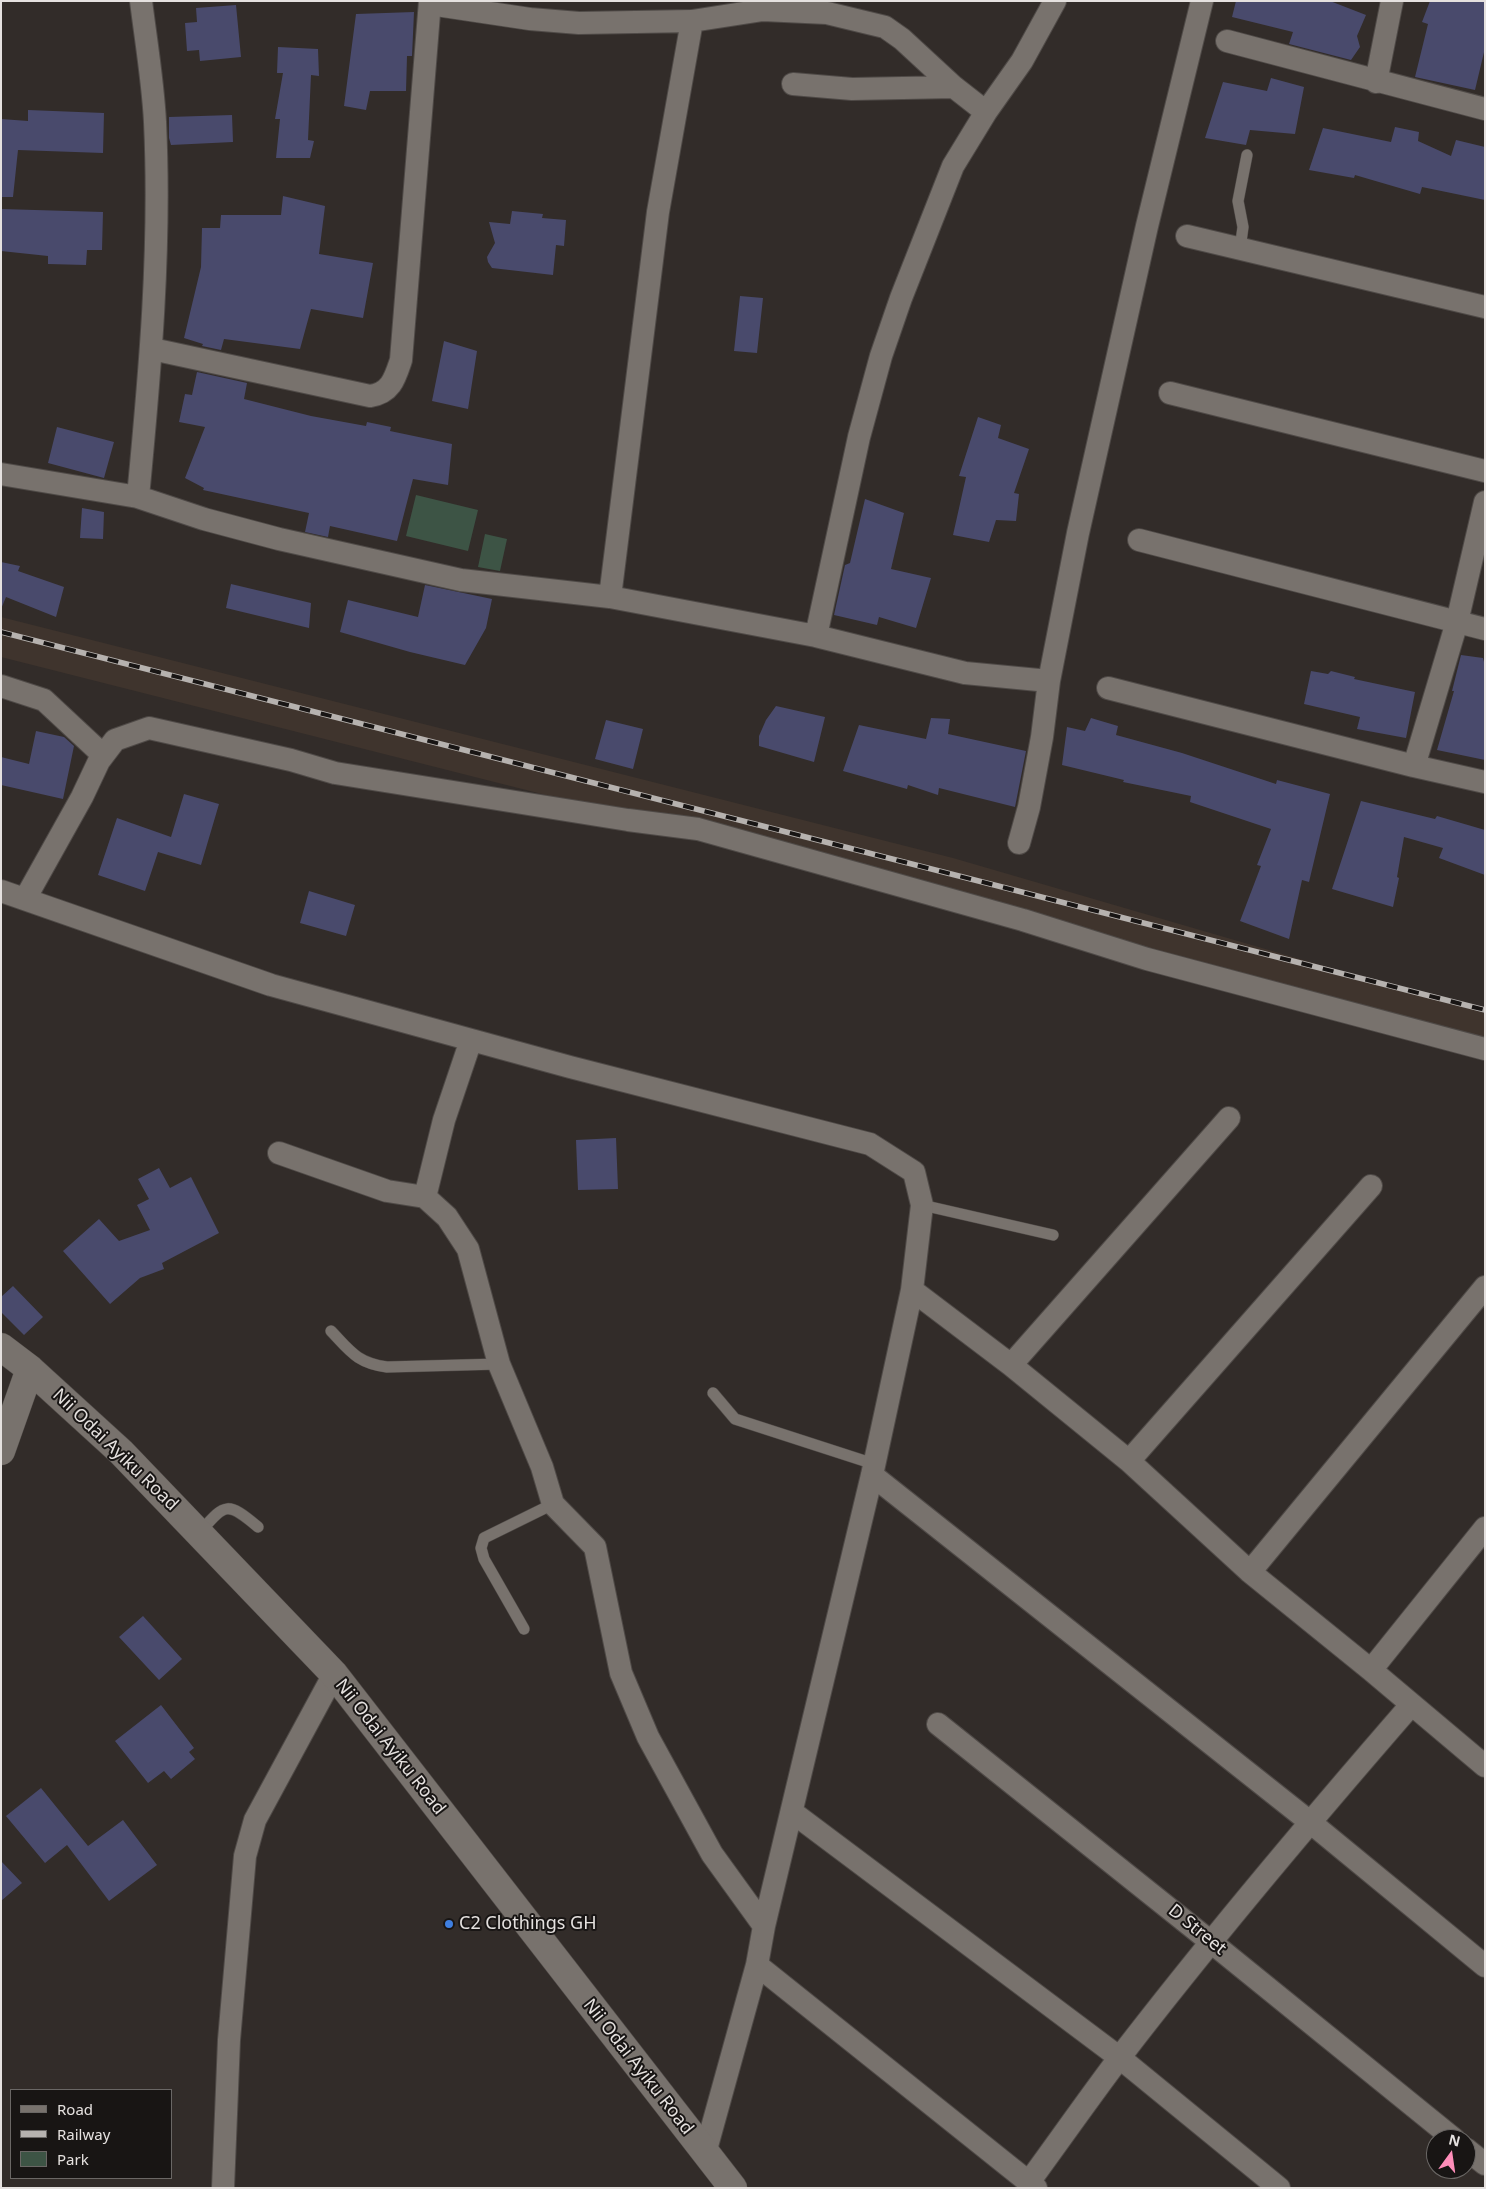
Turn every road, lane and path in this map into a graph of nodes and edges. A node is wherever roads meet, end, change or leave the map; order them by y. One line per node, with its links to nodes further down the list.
1 (141, 1): 17 (street)
2 (1055, 1): 12 (street)
3 (1202, 1): 28 (street)
4 (1392, 1): 8 (street)
5 (430, 2): 6 (street); 17 (street)
6 (692, 21): 10 (street); 24 (street)
7 (1227, 42): 8 (street)
8 (1376, 82): 11 (street)
9 (793, 84): 10 (street)
10 (954, 88): 12 (street)
11 (1485, 109)
12 (986, 112): 27 (street)
13 (1247, 156): 15 (lane)
14 (1187, 236): 15 (street)
15 (1240, 248): 16 (street)
16 (1485, 307)
17 (152, 349): 21 (street)
18 (1170, 393): 19 (street)
19 (1485, 471)
20 (1, 474): 21 (street)
21 (138, 497): 24 (street)
22 (1485, 502): 25 (street)
23 (1140, 540): 25 (street)
24 (610, 597): 27 (street)
25 (1456, 622): 26 (street); 32 (street)
26 (1485, 629)
27 (816, 636): 28 (street)
28 (1049, 681): 34 (street)
29 (1, 686): 31 (street)
30 (1108, 688): 32 (street)
31 (103, 755): 36 (street); 38 (street)
32 (1414, 766): 33 (street)
33 (1485, 782)
34 (1019, 843)
35 (1, 891): 36 (street)
36 (25, 899): 37 (street)
37 (471, 1040): 42 (street); 43 (street)
38 (1485, 1049)
39 (1229, 1118): 50 (street)
40 (279, 1153): 42 (street)
41 (1372, 1186): 54 (street)
42 (425, 1197): 49 (street)
43 (922, 1205): 44 (lane); 46 (street)
44 (1053, 1235)
45 (1485, 1287): 60 (street)
46 (912, 1290): 50 (street); 55 (street)
47 (331, 1331): 49 (lane)
48 (1, 1347): 51 (street, Nii Odai Ayiku Road)
49 (499, 1364): 56 (street)
50 (1011, 1364): 54 (street)
51 (30, 1369): 53 (street); 59 (street, Nii Odai Ayiku Road)
52 (714, 1393): 55 (lane)
53 (1, 1451)
54 (1129, 1462): 60 (street)
55 (873, 1470): 67 (street); 68 (street)
56 (553, 1504): 61 (lane); 69 (street)
57 (258, 1527): 59 (lane)
58 (1485, 1528): 62 (street)
59 (199, 1533): 63 (street, Nii Odai Ayiku Road)
60 (1250, 1572): 62 (street)
61 (524, 1629)
62 (1371, 1670): 64 (street)
63 (334, 1674): 75 (street, Nii Odai Ayiku Road); 77 (street)
64 (1411, 1705): 66 (street); 68 (street)
65 (938, 1724): 70 (street, D Street)
66 (1485, 1766)
67 (792, 1812): 69 (street); 73 (street)
68 (1310, 1822): 70 (street); 72 (street)
69 (764, 1926): 71 (street)
70 (1211, 1942): 73 (street); 74 (street, D Street)
71 (757, 1965): 75 (street); 76 (street)
72 (1485, 1966)
73 (1120, 2058): 76 (street); 79 (street)
74 (1442, 2129)
75 (705, 2153): 78 (street, Nii Odai Ayiku Road)
76 (1032, 2185)
77 (223, 2188)
78 (733, 2188)
79 (1279, 2188)

